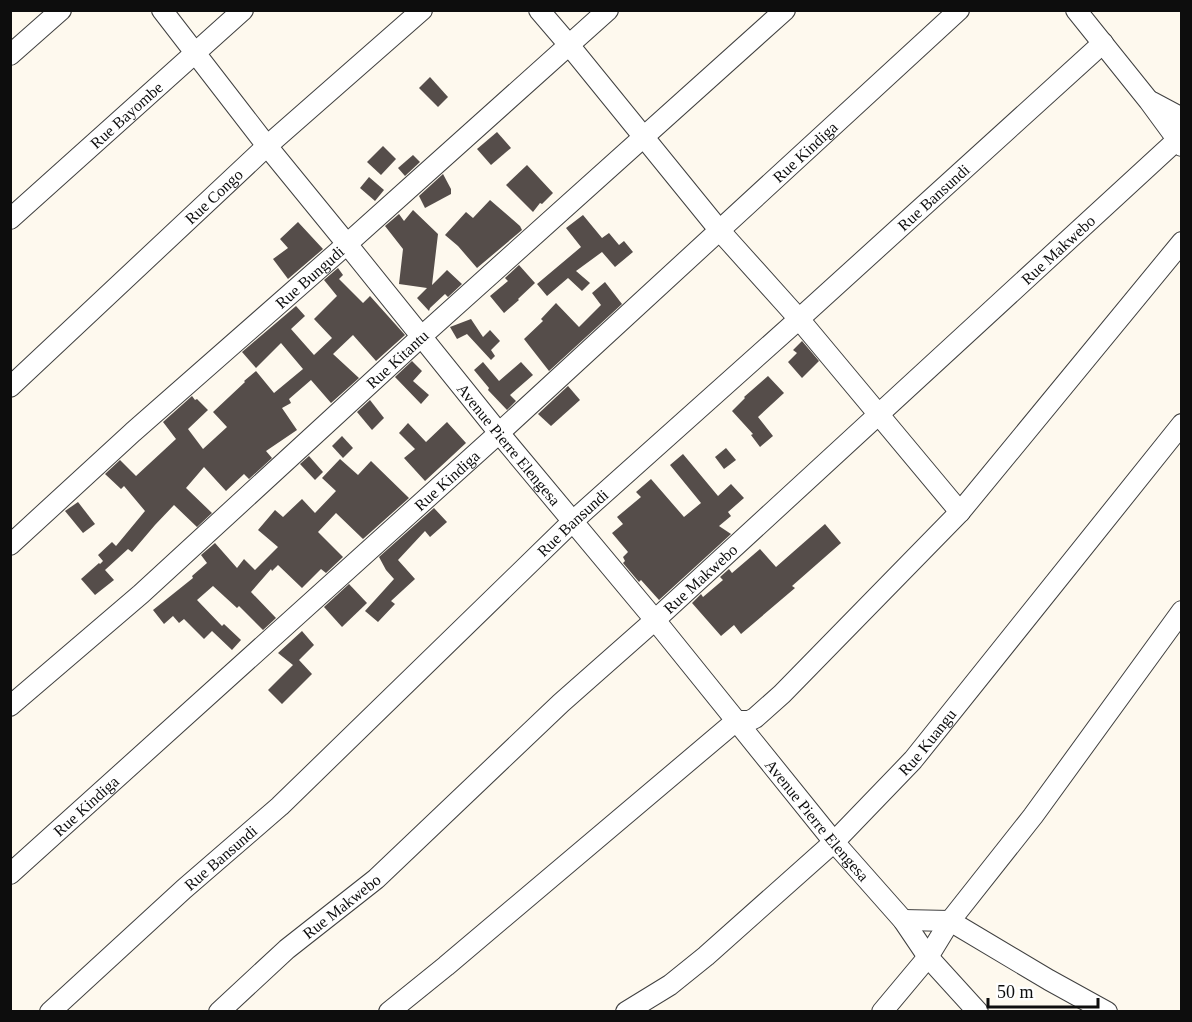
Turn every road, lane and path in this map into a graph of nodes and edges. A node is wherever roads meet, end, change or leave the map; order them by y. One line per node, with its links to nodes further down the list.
1 (61, 10): 13 (street)
2 (162, 10): 12 (street, Avenue Pierre Elengesa)
3 (243, 10): 12 (street, Rue Bayombe)
4 (422, 10): 18 (street, Rue Congo)
5 (539, 10): 11 (street)
6 (608, 10): 11 (street, Rue Bungudi)
7 (785, 10): 16 (street, Rue Kitantu)
8 (959, 10): 20 (street, Rue Kindiga)
9 (1076, 10): 10 (street)
10 (1103, 43): 14 (street); 23 (street, Rue Bansundi)
11 (569, 45): 16 (street); 22 (street, Rue Bungudi)
12 (196, 53): 18 (street, Avenue Pierre Elengesa); 19 (street, Rue Bayombe)
13 (10, 55)
14 (1149, 101): 15 (street); 17 (street)
15 (1182, 118)
16 (643, 138): 20 (street); 24 (street, Rue Kitantu)
17 (1179, 143): 26 (street, Rue Makwebo)
18 (267, 146): 22 (street, Avenue Pierre Elengesa); 25 (street, Rue Congo)
19 (10, 219)
20 (720, 231): 23 (street); 28 (street, Rue Kindiga)
21 (1182, 242): 29 (street)
22 (347, 244): 24 (street, Avenue Pierre Elengesa); 31 (street, Rue Bungudi)
23 (800, 319): 26 (street); 30 (street, Rue Bansundi)
24 (422, 336): 28 (street, Avenue Pierre Elengesa); 34 (street, Rue Kitantu)
25 (10, 387)
26 (879, 415): 29 (street); 33 (street, Rue Makwebo)
27 (1182, 424): 36 (street, Rue Kuangu)
28 (499, 433): 30 (street, Avenue Pierre Elengesa); 37 (street, Rue Kindiga)
29 (960, 512): 35 (street)
30 (573, 521): 33 (street, Avenue Pierre Elengesa); 41 (street, Rue Bansundi)
31 (10, 545)
32 (1182, 611): 39 (street)
33 (655, 620): 35 (street, Avenue Pierre Elengesa); 42 (street, Rue Makwebo)
34 (10, 706)
35 (736, 721): 36 (street, Avenue Pierre Elengesa); 43 (street)
36 (834, 842): 38 (street, Avenue Pierre Elengesa); 44 (street, Rue Kuangu)
37 (10, 874)
38 (903, 920): 39 (street); 40 (street, Avenue Pierre Elengesa)
39 (950, 921): 40 (street); 47 (street)
40 (928, 957): 45 (street); 46 (street, Avenue Pierre Elengesa)
41 (50, 1011)
42 (219, 1011)
43 (389, 1011)
44 (626, 1011)
45 (882, 1011)
46 (978, 1011)
47 (1107, 1011)

